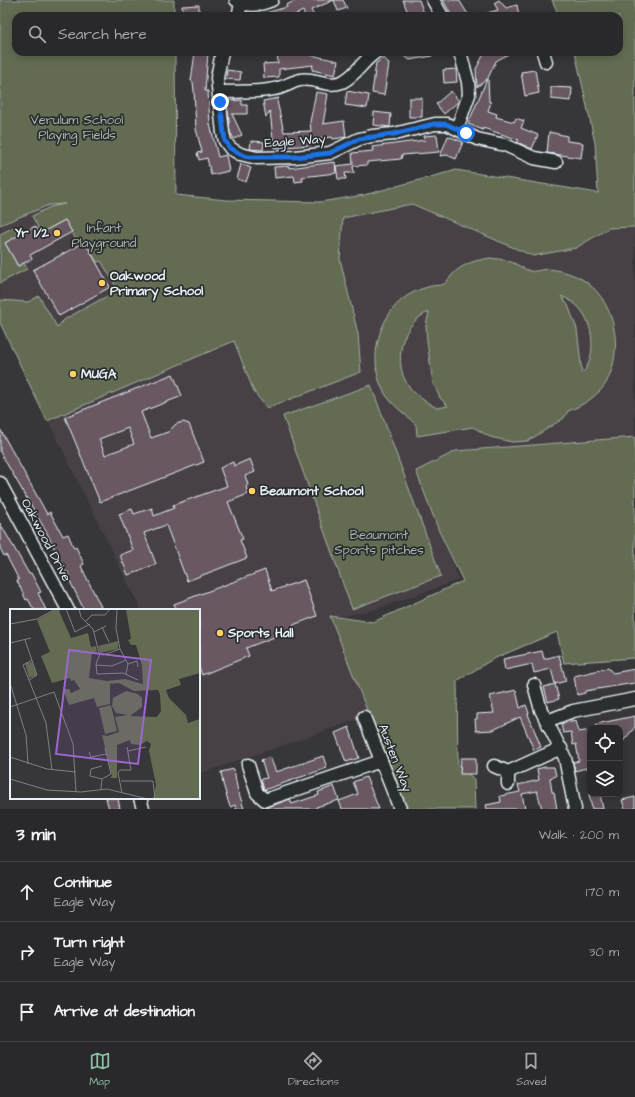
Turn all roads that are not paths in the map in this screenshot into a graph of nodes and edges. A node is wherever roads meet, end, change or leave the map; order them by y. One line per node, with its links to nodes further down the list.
1 (272, 0): 3 (street)
2 (433, 0): 4 (street)
3 (238, 2)
4 (440, 12)
5 (221, 56): 8 (street, Eagle Way)
6 (372, 56): 8 (street)
7 (463, 56): 9 (street)
8 (219, 92): 9 (street, Eagle Way)
9 (457, 128): 10 (street, Eagle Way)
10 (556, 162)
11 (0, 483): 12 (street, Oakwood Drive)
12 (67, 609)
13 (534, 685): 16 (street)
14 (635, 700): 16 (street)
15 (364, 717): 18 (street, Austen Way)
16 (547, 721): 17 (street)
17 (561, 748): 20 (street); 25 (street)
18 (381, 761): 22 (street); 24 (street, Austen Way)
19 (248, 765): 22 (street)
20 (494, 766)
21 (140, 799): 23 (street)
22 (266, 804)
23 (143, 809)
24 (400, 809)
25 (575, 809)

